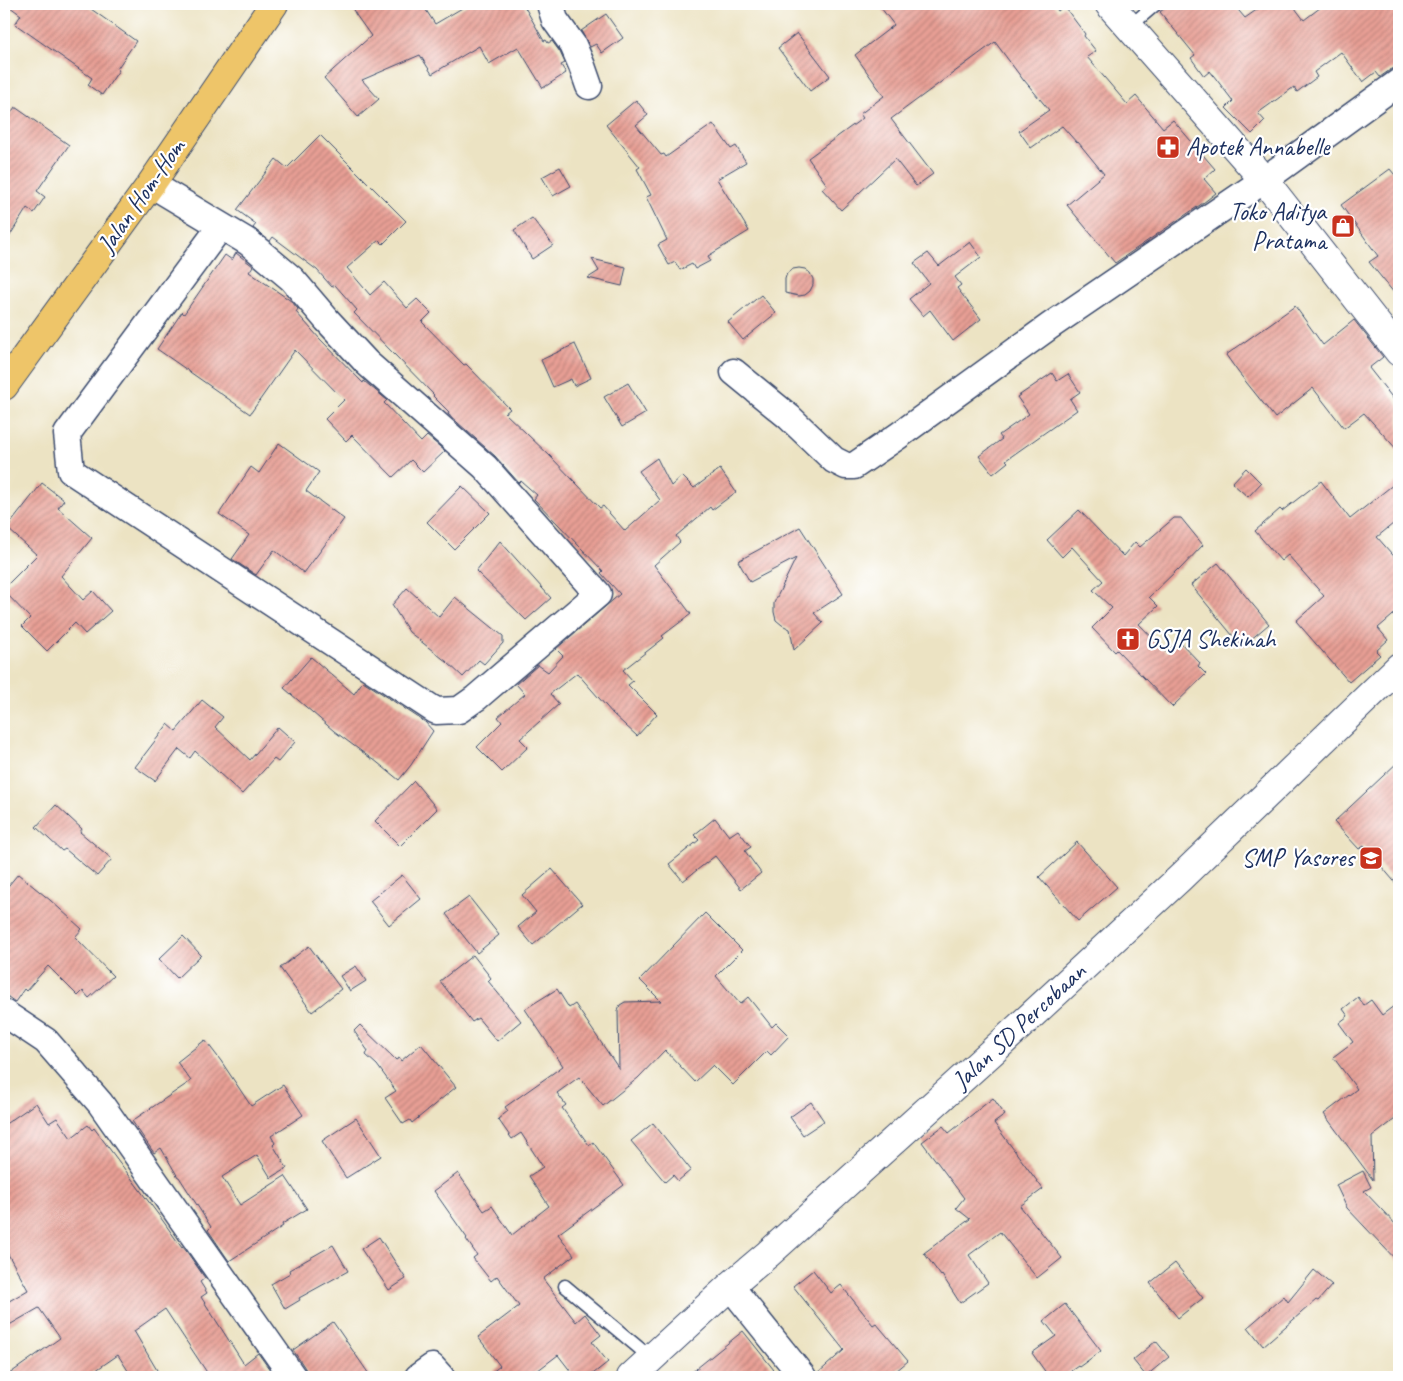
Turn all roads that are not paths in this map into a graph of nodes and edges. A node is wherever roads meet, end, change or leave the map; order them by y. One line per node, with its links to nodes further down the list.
1 (274, 4): 9 (highway, Jalan Hom-Hom)
2 (550, 4): 7 (street)
3 (1109, 4): 5 (street)
4 (1156, 4): 5 (lane)
5 (1130, 27): 8 (street)
6 (1399, 82): 8 (street)
7 (589, 86)
8 (1264, 180): 11 (street); 12 (street)
9 (150, 184): 10 (street); 13 (highway, Jalan Hom-Hom)
10 (221, 226): 10 (street)
11 (1399, 352)
12 (734, 372)
13 (4, 386)
14 (1399, 667): 17 (street, Jalan SD Percobaan)
15 (4, 1013): 19 (street)
16 (565, 1286): 18 (lane)
17 (730, 1286): 18 (street, Jalan SD Percobaan); 23 (street)
18 (651, 1358): 22 (street, Jalan SD Percobaan)
19 (293, 1377)
20 (418, 1377): 21 (street)
21 (441, 1377)
22 (630, 1377)
23 (803, 1377)

